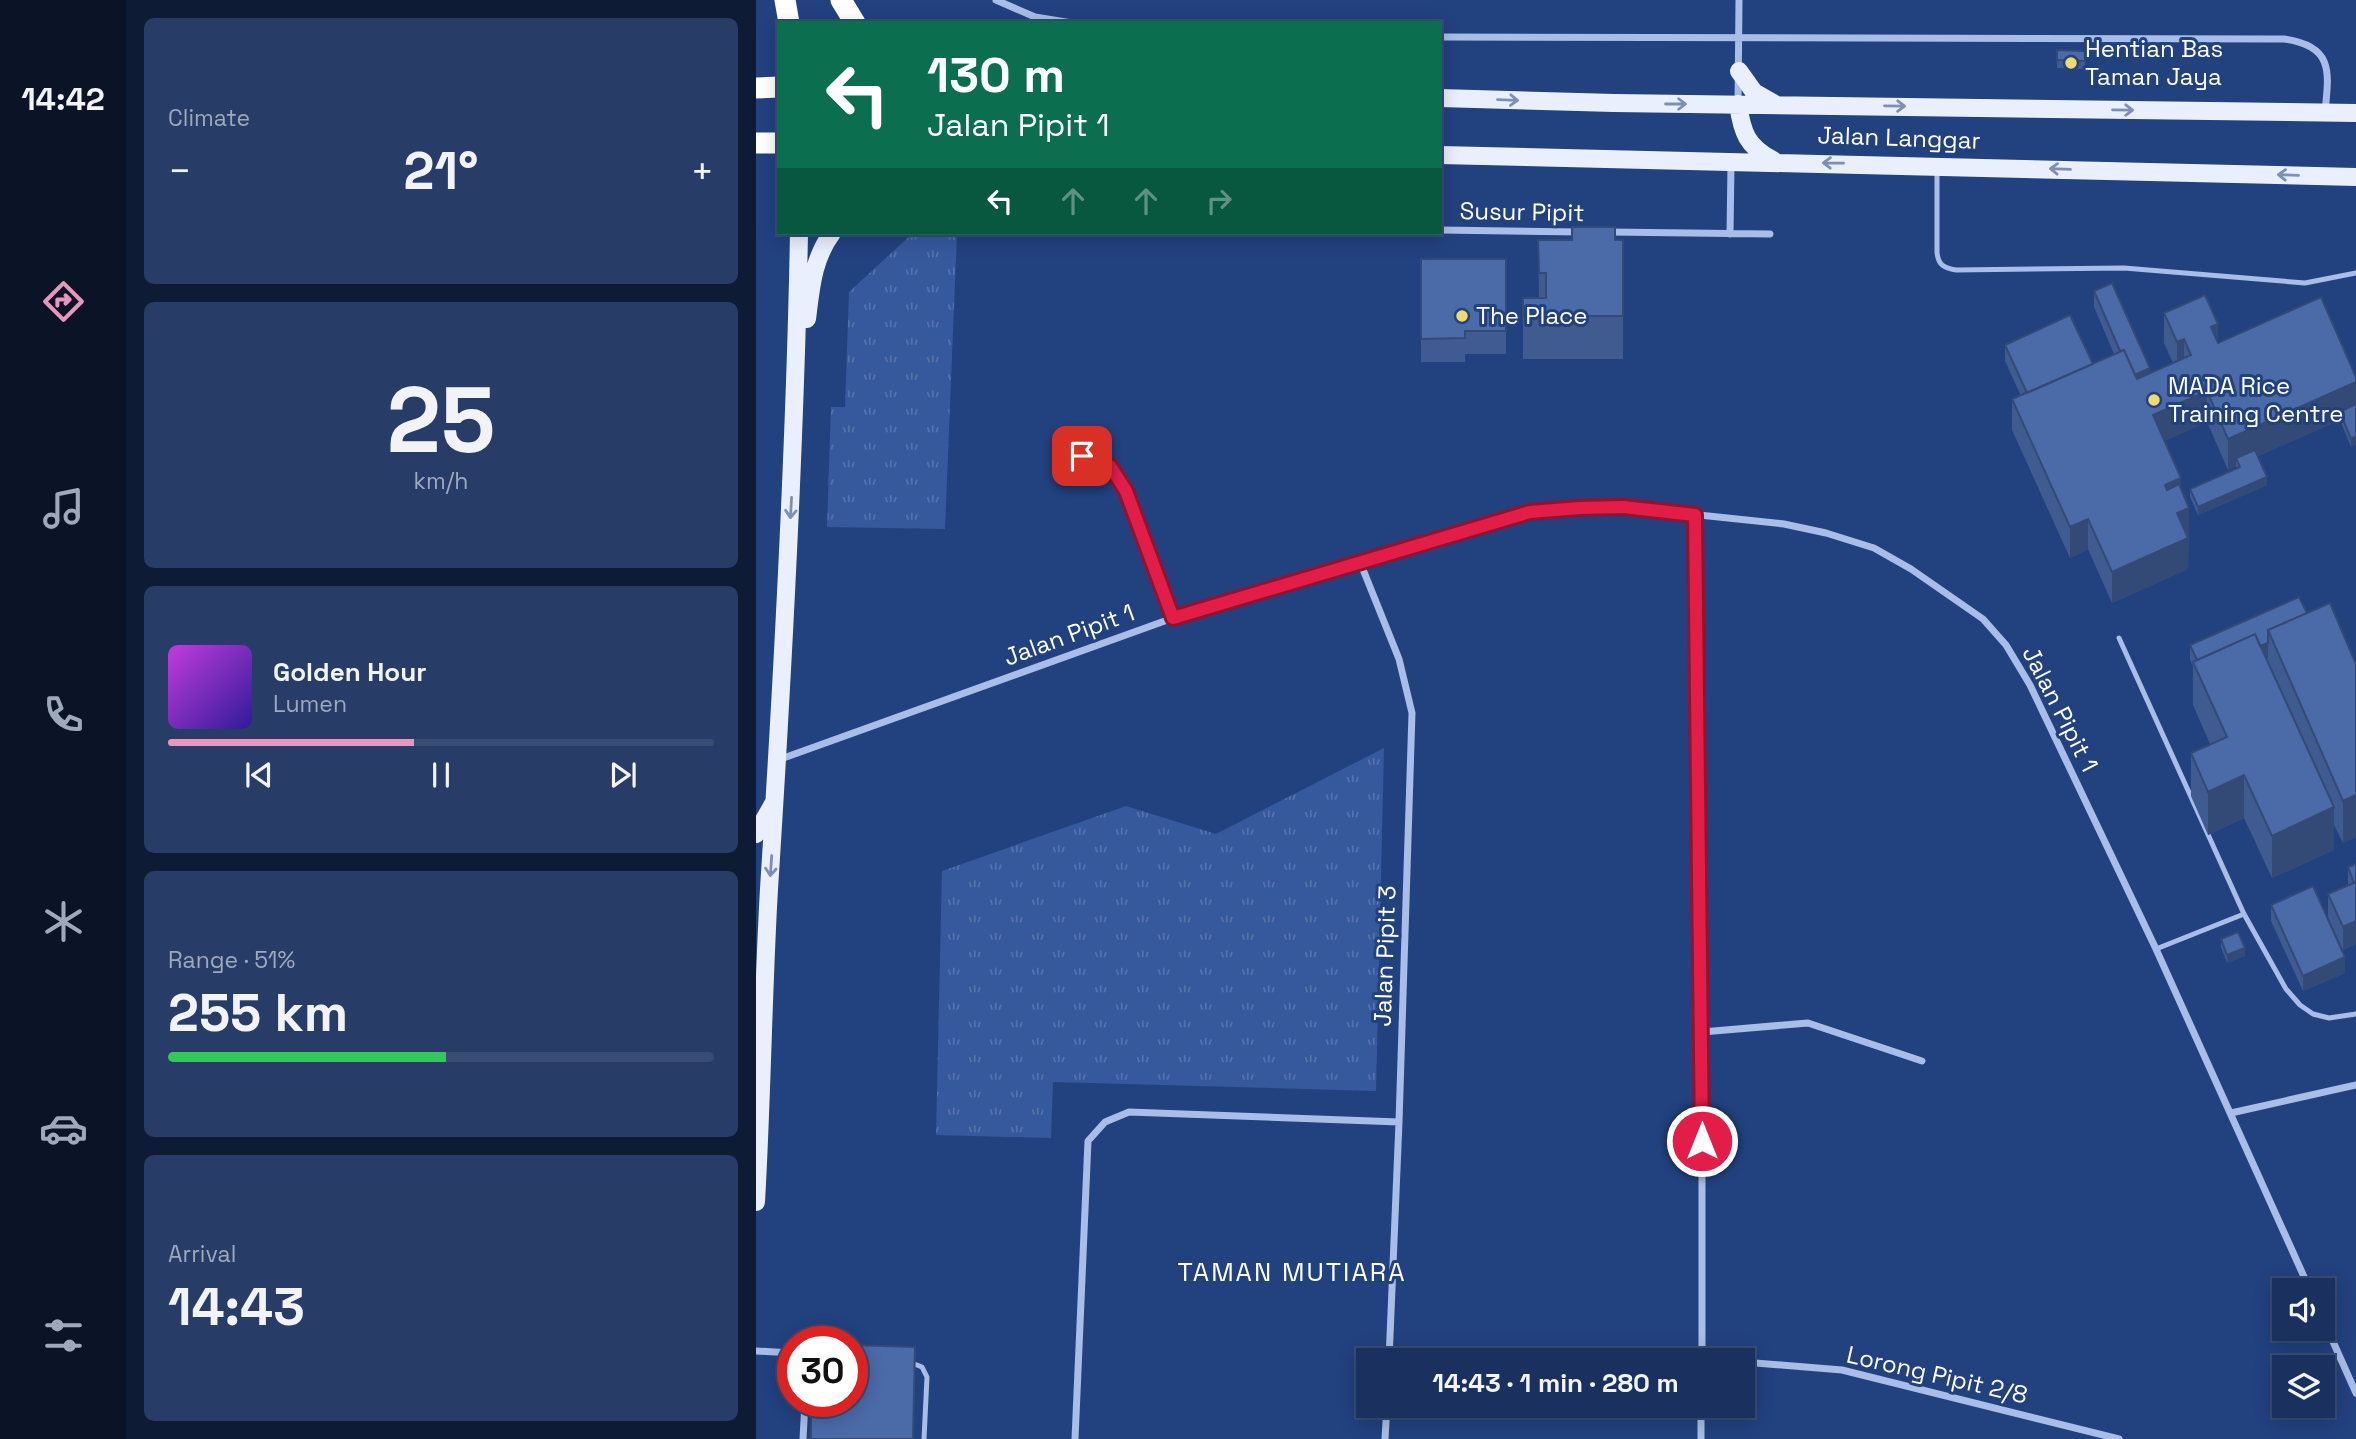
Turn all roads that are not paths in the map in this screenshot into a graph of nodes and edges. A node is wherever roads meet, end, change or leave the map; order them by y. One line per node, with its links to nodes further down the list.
1 (785, 0): 5 (highway)
2 (841, 0): 6 (highway)
3 (996, 0): 7 (street)
4 (1739, 0): 9 (street)
5 (789, 21)
6 (854, 21)
7 (1060, 21)
8 (1442, 37): 9 (street)
9 (1738, 37): 10 (street); 16 (street)
10 (1739, 71): 14 (street); 15 (main road)
11 (777, 87): 12 (highway)
12 (756, 88)
13 (1442, 98): 14 (main road, Jalan Langgar, one-way to 14)
14 (1738, 104): 15 (main road, Jalan Langgar); 22 (main road)
15 (1778, 105): 16 (main road, Jalan Langgar, one-way to 16)
16 (2325, 112): 17 (main road, Jalan Langgar)
17 (2356, 113)
18 (756, 143): 19 (highway)
19 (777, 144)
20 (1442, 155): 21 (main road, Jalan Langgar)
21 (1731, 160): 22 (main road, Jalan Langgar); 28 (street)
22 (1776, 161): 23 (main road, Jalan Langgar, one-way to 22)
23 (1937, 165): 24 (main road, Jalan Langgar, one-way to 23); 32 (lane)
24 (2356, 177)
25 (1442, 230): 26 (street, Susur Pipit)
26 (1587, 232)
27 (1600, 232): 28 (street, Susur Pipit)
28 (1730, 234): 29 (street, Susur Pipit)
29 (1770, 234)
30 (799, 235): 33 (main road)
31 (830, 235): 33 (main road)
32 (2356, 273)
33 (796, 403): 39 (main road, one-way to 39)
34 (1082, 456): 37 (lane)
35 (1695, 515): 36 (street, Jalan Pipit 1); 43 (street, Jalan Pipit 1); 47 (street)
36 (1360, 562): 37 (street, Jalan Pipit 1); 51 (street, Jalan Pipit 3)
37 (1173, 618): 39 (street, Jalan Pipit 1)
38 (2119, 638): 42 (lane)
39 (778, 760): 40 (main road)
40 (776, 798): 41 (main road); 45 (main road, one-way to 45)
41 (756, 834)
42 (2244, 914): 43 (lane); 46 (lane)
43 (2156, 949): 50 (street, Jalan Pipit 1)
44 (756, 976): 45 (main road)
45 (765, 996): 52 (main road)
46 (2356, 1014)
47 (1702, 1032): 48 (street); 56 (street)
48 (1922, 1061)
49 (2356, 1085): 50 (street)
50 (2231, 1113): 53 (street, Jalan Pipit 1)
51 (1399, 1122): 55 (street, Jalan Pipit 3); 67 (street)
52 (756, 1202)
53 (2305, 1278)
54 (2333, 1341): 61 (street)
55 (1390, 1348)
56 (1702, 1348)
57 (756, 1351): 58 (street)
58 (777, 1352)
59 (902, 1362): 66 (lane)
60 (1755, 1363): 70 (street, Lorong Pipit 2/8)
61 (2356, 1393)
62 (804, 1417): 65 (street)
63 (1386, 1418): 68 (street)
64 (1701, 1418): 69 (street)
65 (803, 1439)
66 (924, 1439)
67 (1075, 1439)
68 (1385, 1439)
69 (1701, 1439)
70 (2119, 1439)

